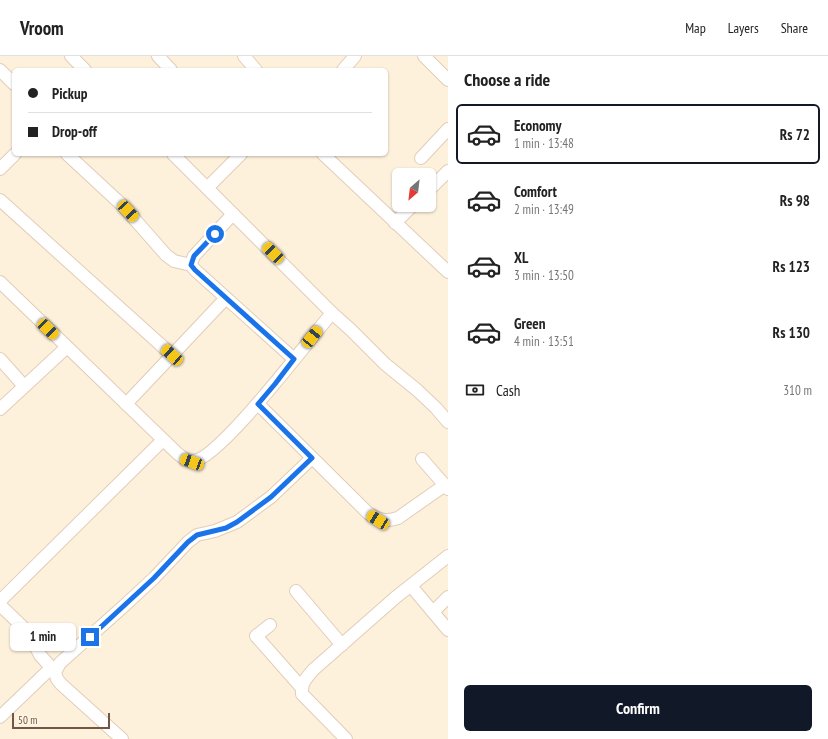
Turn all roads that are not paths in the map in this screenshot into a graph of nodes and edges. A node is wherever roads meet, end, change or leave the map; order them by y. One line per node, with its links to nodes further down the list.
1 (71, 56): 6 (street)
2 (158, 56): 7 (street)
3 (244, 56): 8 (street)
4 (355, 56): 9 (street)
5 (424, 56): 11 (street)
6 (83, 68)
7 (169, 68)
8 (254, 68)
9 (345, 68)
10 (0, 70): 12 (street)
11 (446, 74)
12 (12, 82)
13 (448, 129): 19 (street)
14 (13, 156): 20 (street)
15 (69, 156): 28 (street)
16 (175, 156): 23 (street)
17 (239, 156): 23 (street)
18 (326, 156): 27 (street)
19 (421, 158)
20 (0, 169)
21 (445, 179): 22 (street)
22 (436, 185)
23 (207, 188): 26 (street)
24 (0, 200): 34 (street)
25 (407, 212): 27 (street)
26 (234, 214): 28 (street); 32 (street)
27 (395, 223): 29 (street)
28 (191, 265): 31 (street)
29 (448, 272)
30 (0, 282): 33 (street)
31 (226, 298): 34 (street); 36 (street)
32 (332, 313): 36 (street); 41 (street)
33 (67, 347): 37 (street); 38 (street)
34 (172, 355): 38 (street)
35 (0, 359): 37 (street)
36 (294, 359): 39 (street)
37 (24, 386): 40 (street)
38 (126, 404): 42 (street)
39 (258, 404): 42 (street); 43 (street)
40 (0, 409)
41 (448, 422)
42 (163, 440): 50 (street)
43 (312, 458): 45 (street); 56 (street)
44 (422, 459): 45 (street)
45 (446, 487)
46 (448, 556): 47 (street)
47 (411, 586): 52 (street); 55 (street)
48 (296, 591): 55 (street)
49 (448, 597): 52 (street)
50 (0, 601)
51 (0, 605): 56 (street)
52 (433, 612): 54 (street)
53 (270, 625): 57 (street)
54 (448, 630)
55 (342, 645): 57 (street)
56 (53, 670): 58 (street); 59 (street)
57 (301, 687): 60 (street)
58 (0, 717)
59 (122, 739)
60 (346, 739)

